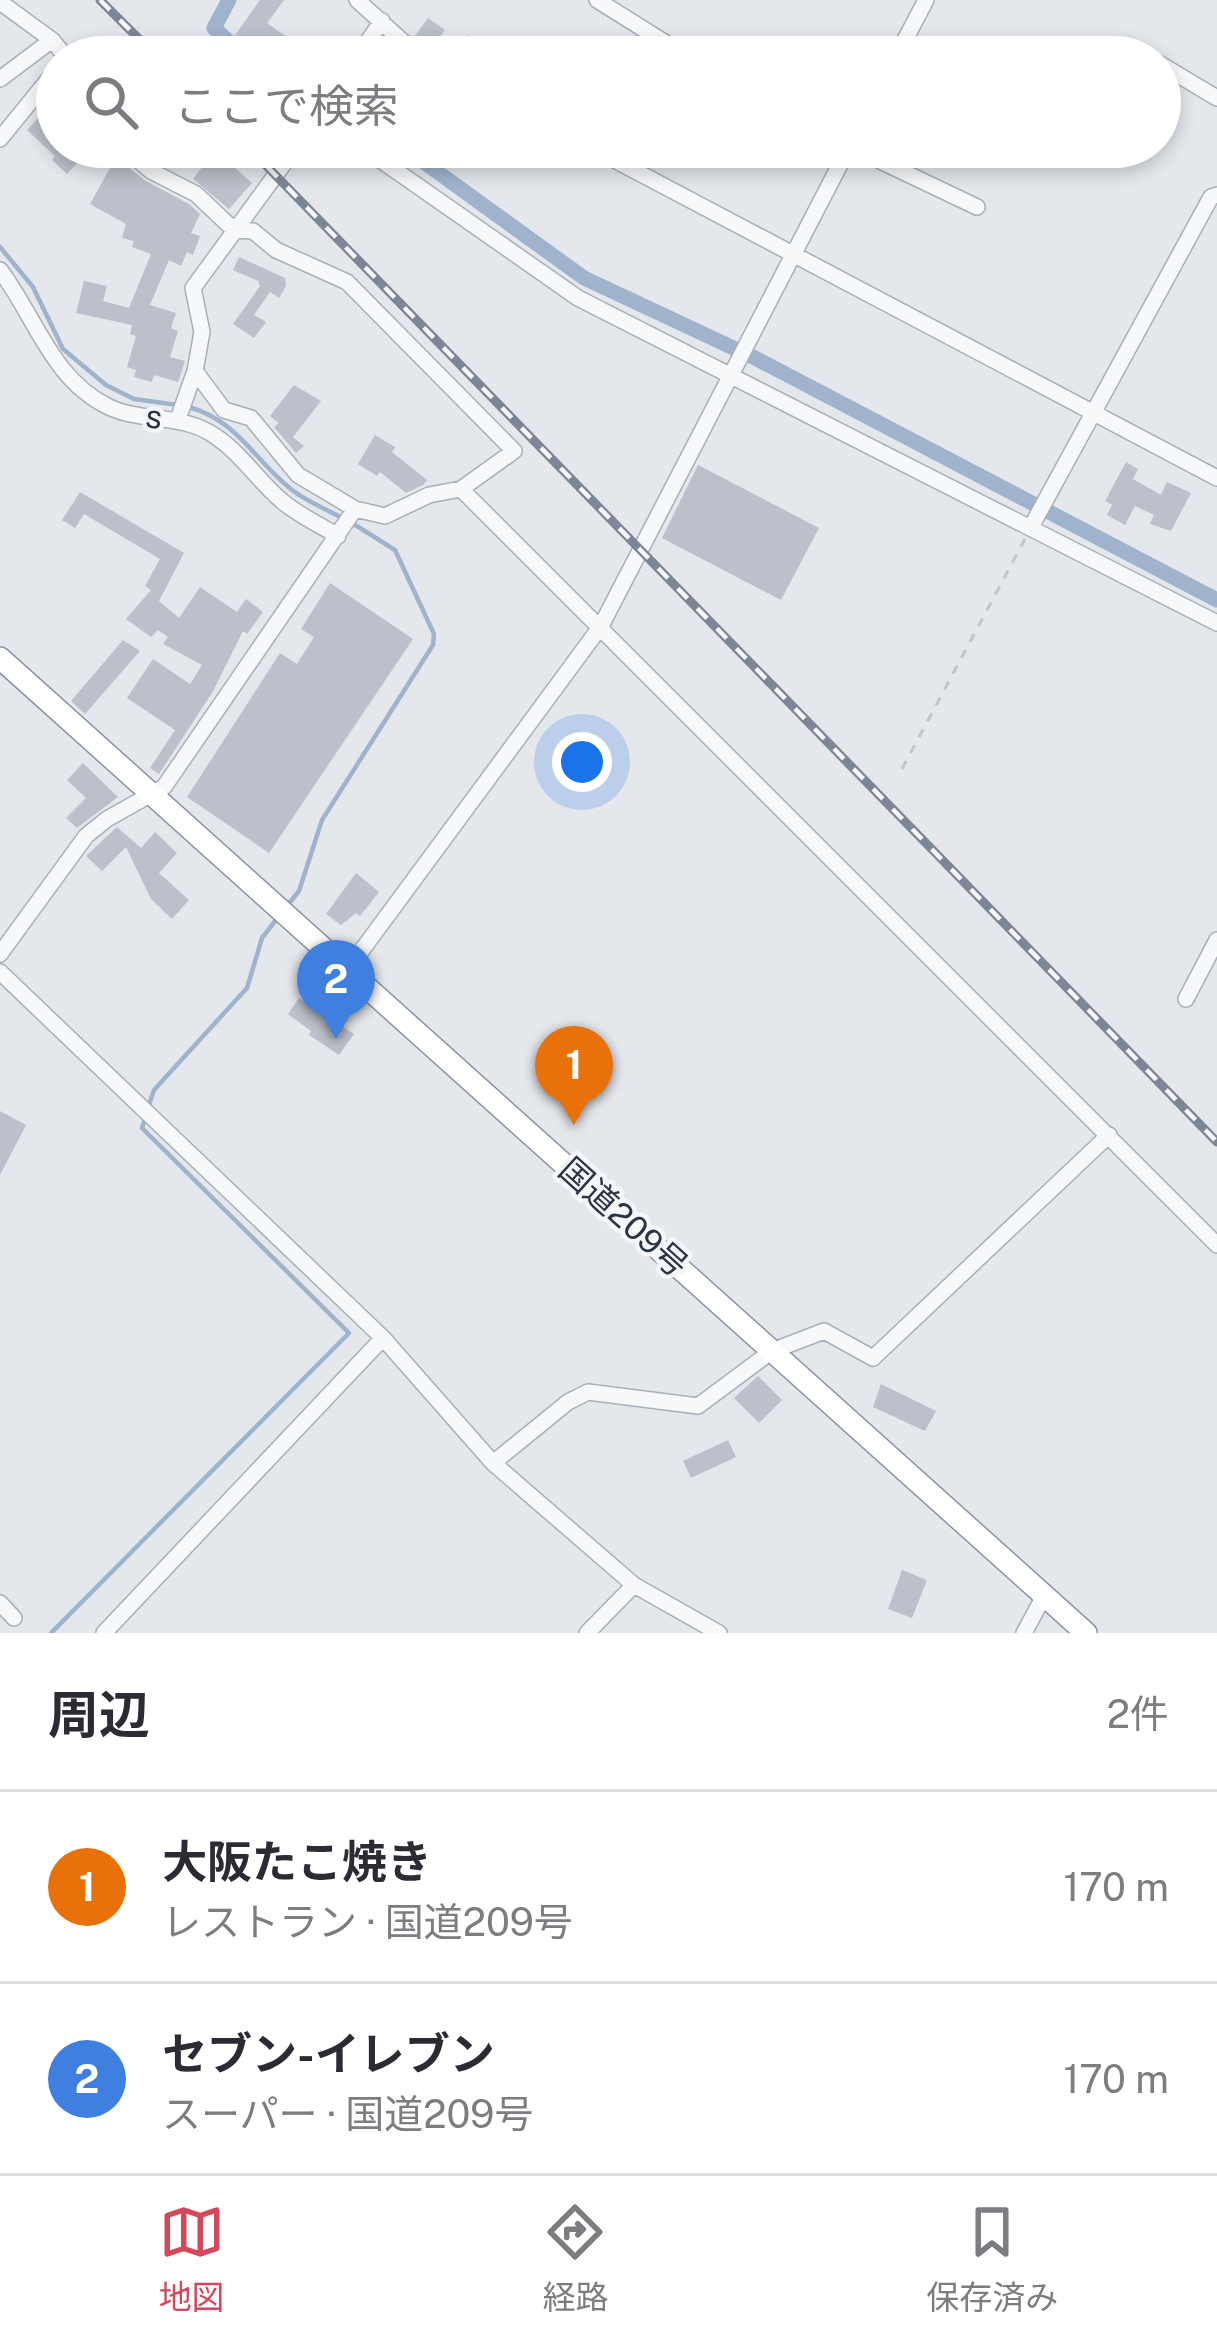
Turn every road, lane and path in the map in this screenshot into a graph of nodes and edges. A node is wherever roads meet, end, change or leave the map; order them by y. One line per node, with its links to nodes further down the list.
1 (357, 0): 5 (street)
2 (597, 0): 9 (street)
3 (926, 0): 10 (street)
4 (0, 2): 6 (street)
5 (382, 21): 7 (street); 8 (street)
6 (47, 36)
7 (372, 36)
8 (398, 36)
9 (654, 36)
10 (907, 36)
11 (36, 52): 13 (street)
12 (1181, 77): 15 (street)
13 (0, 79)
14 (36, 95): 16 (street)
15 (1217, 98)
16 (0, 139)
17 (148, 168): 25 (street)
18 (280, 168): 25 (street)
19 (392, 168): 29 (street)
20 (630, 168): 26 (street)
21 (839, 168): 26 (street)
22 (894, 168): 24 (street)
23 (1217, 195): 30 (street)
24 (977, 207)
25 (234, 230): 28 (street); 33 (street)
26 (793, 254): 29 (street); 30 (street)
27 (0, 270): 31 (street, s)
28 (195, 371): 31 (street); 34 (street)
29 (730, 375): 35 (street); 37 (street)
30 (1095, 414): 32 (street); 35 (street)
31 (178, 419): 34 (street, s)
32 (1217, 478)
33 (460, 489): 34 (street); 37 (street)
34 (347, 522): 40 (street)
35 (1031, 527): 36 (street); 39 (path)
36 (1217, 623)
37 (602, 626): 43 (street); 46 (street)
38 (0, 658): 40 (highway, 国道209号)
39 (902, 769)
40 (153, 795): 42 (street); 43 (highway, 国道209号)
41 (1217, 940): 45 (street)
42 (0, 954)
43 (348, 969): 49 (highway, 国道209号)
44 (0, 972): 48 (street)
45 (1186, 999)
46 (1109, 1135): 47 (street); 49 (street)
47 (1217, 1245)
48 (382, 1338): 50 (street); 55 (street)
49 (772, 1351): 50 (street); 52 (highway, 国道209号)
50 (493, 1463): 51 (street)
51 (634, 1585): 56 (street); 57 (street)
52 (1044, 1596): 58 (street); 59 (highway, 国道209号)
53 (0, 1604): 54 (street)
54 (14, 1618)
55 (104, 1633)
56 (587, 1633)
57 (719, 1633)
58 (1024, 1633)
59 (1086, 1633)

